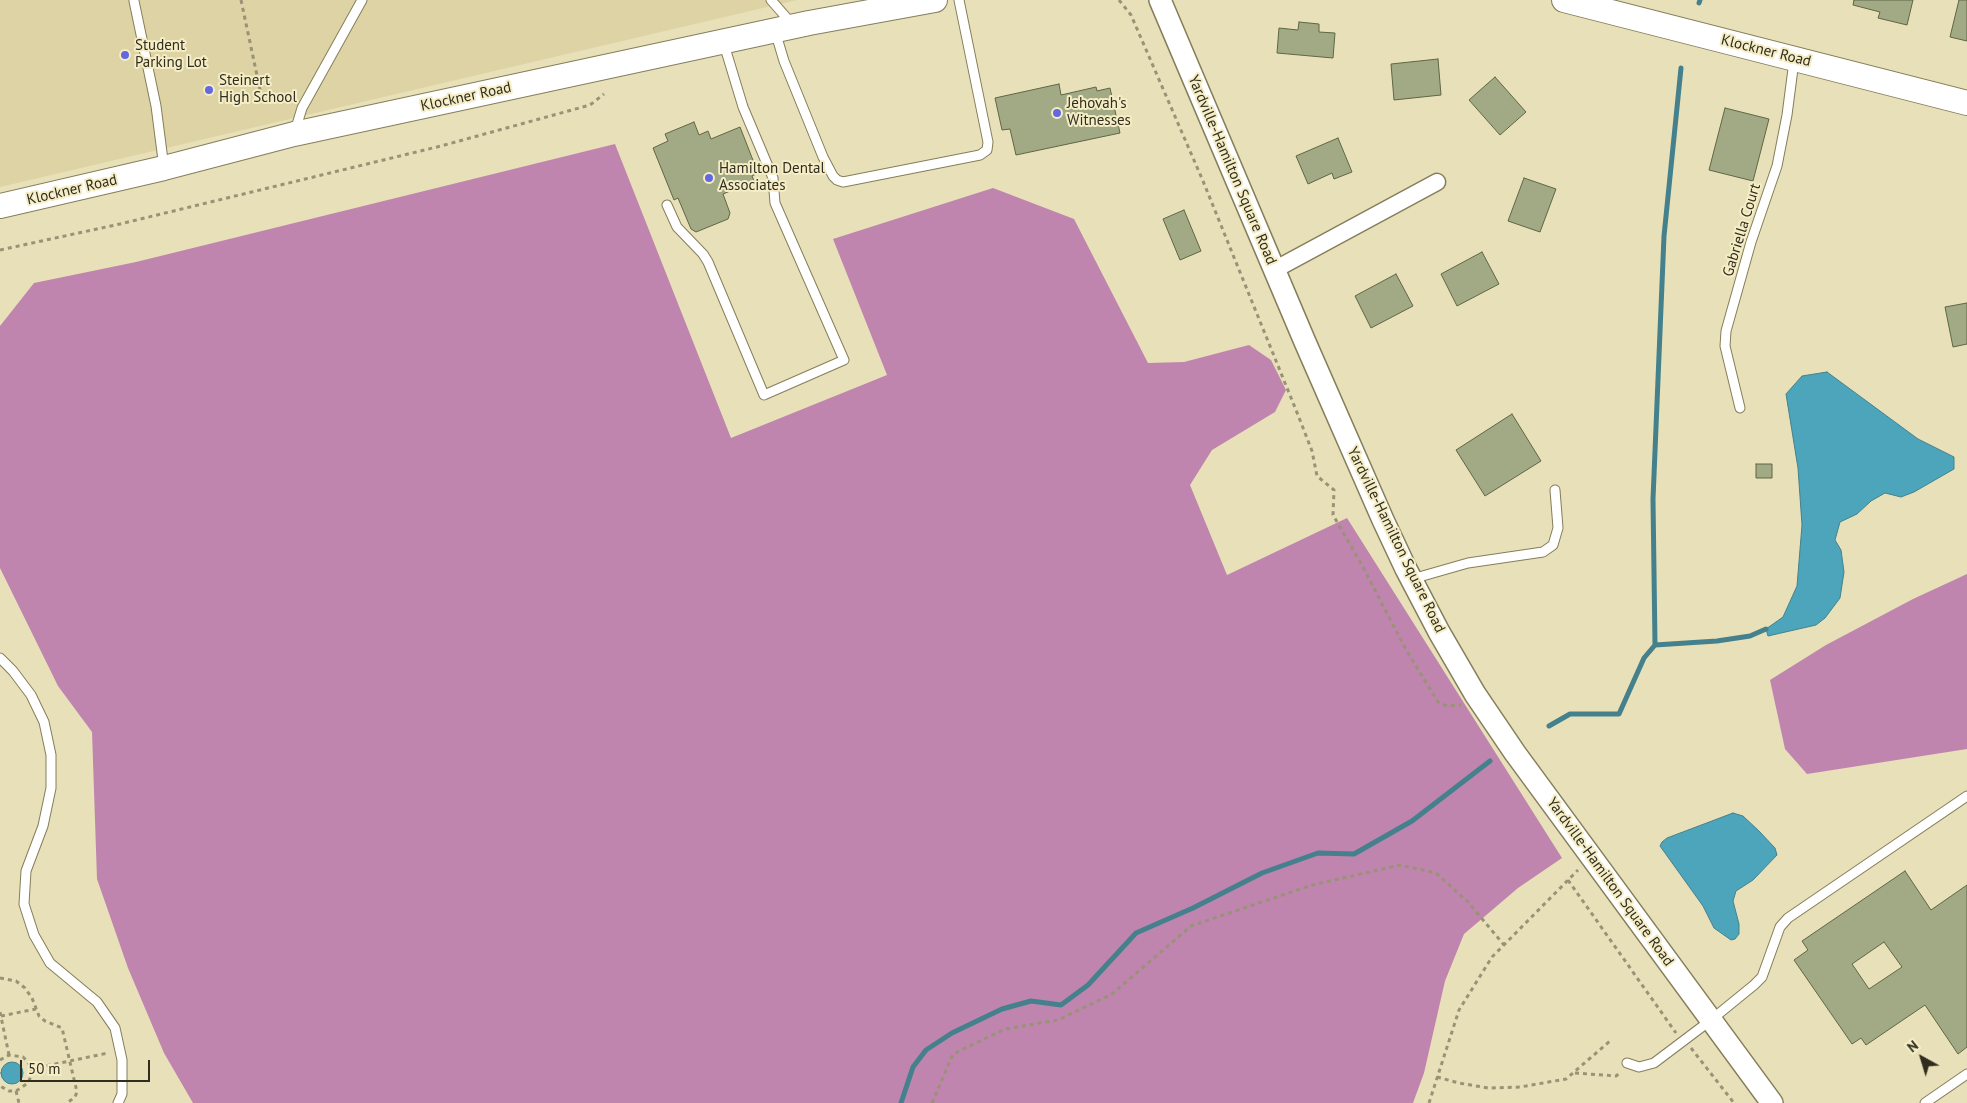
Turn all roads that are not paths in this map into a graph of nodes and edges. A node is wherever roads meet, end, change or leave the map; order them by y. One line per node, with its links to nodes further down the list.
1 (362, 0): 12 (lane)
2 (771, 0): 8 (lane)
3 (935, 0): 8 (main road, Klockner Road)
4 (959, 0): 8 (lane)
5 (1160, 0): 17 (street, Yardville-Hamilton Square Road)
6 (1564, 0): 10 (main road, Klockner Road)
7 (134, 2): 13 (lane)
8 (784, 28): 9 (main road, Klockner Road)
9 (723, 41): 12 (main road, Klockner Road); 15 (lane)
10 (1795, 58): 11 (main road, Klockner Road); 18 (lane, Gabriella Court)
11 (1967, 104)
12 (294, 134): 13 (main road, Klockner Road)
13 (164, 168): 16 (main road, Klockner Road)
14 (1437, 182): 17 (street)
15 (667, 205)
16 (0, 206)
17 (1274, 270): 20 (street, Yardville-Hamilton Square Road)
18 (1740, 408)
19 (1555, 490): 20 (lane)
20 (1412, 580): 23 (street, Yardville-Hamilton Square Road)
21 (0, 658): 26 (lane)
22 (1967, 796): 23 (lane)
23 (1711, 1020): 24 (lane); 27 (street, Yardville-Hamilton Square Road)
24 (1630, 1064)
25 (1967, 1074): 28 (lane)
26 (118, 1103)
27 (1772, 1103)
28 (1924, 1103)

